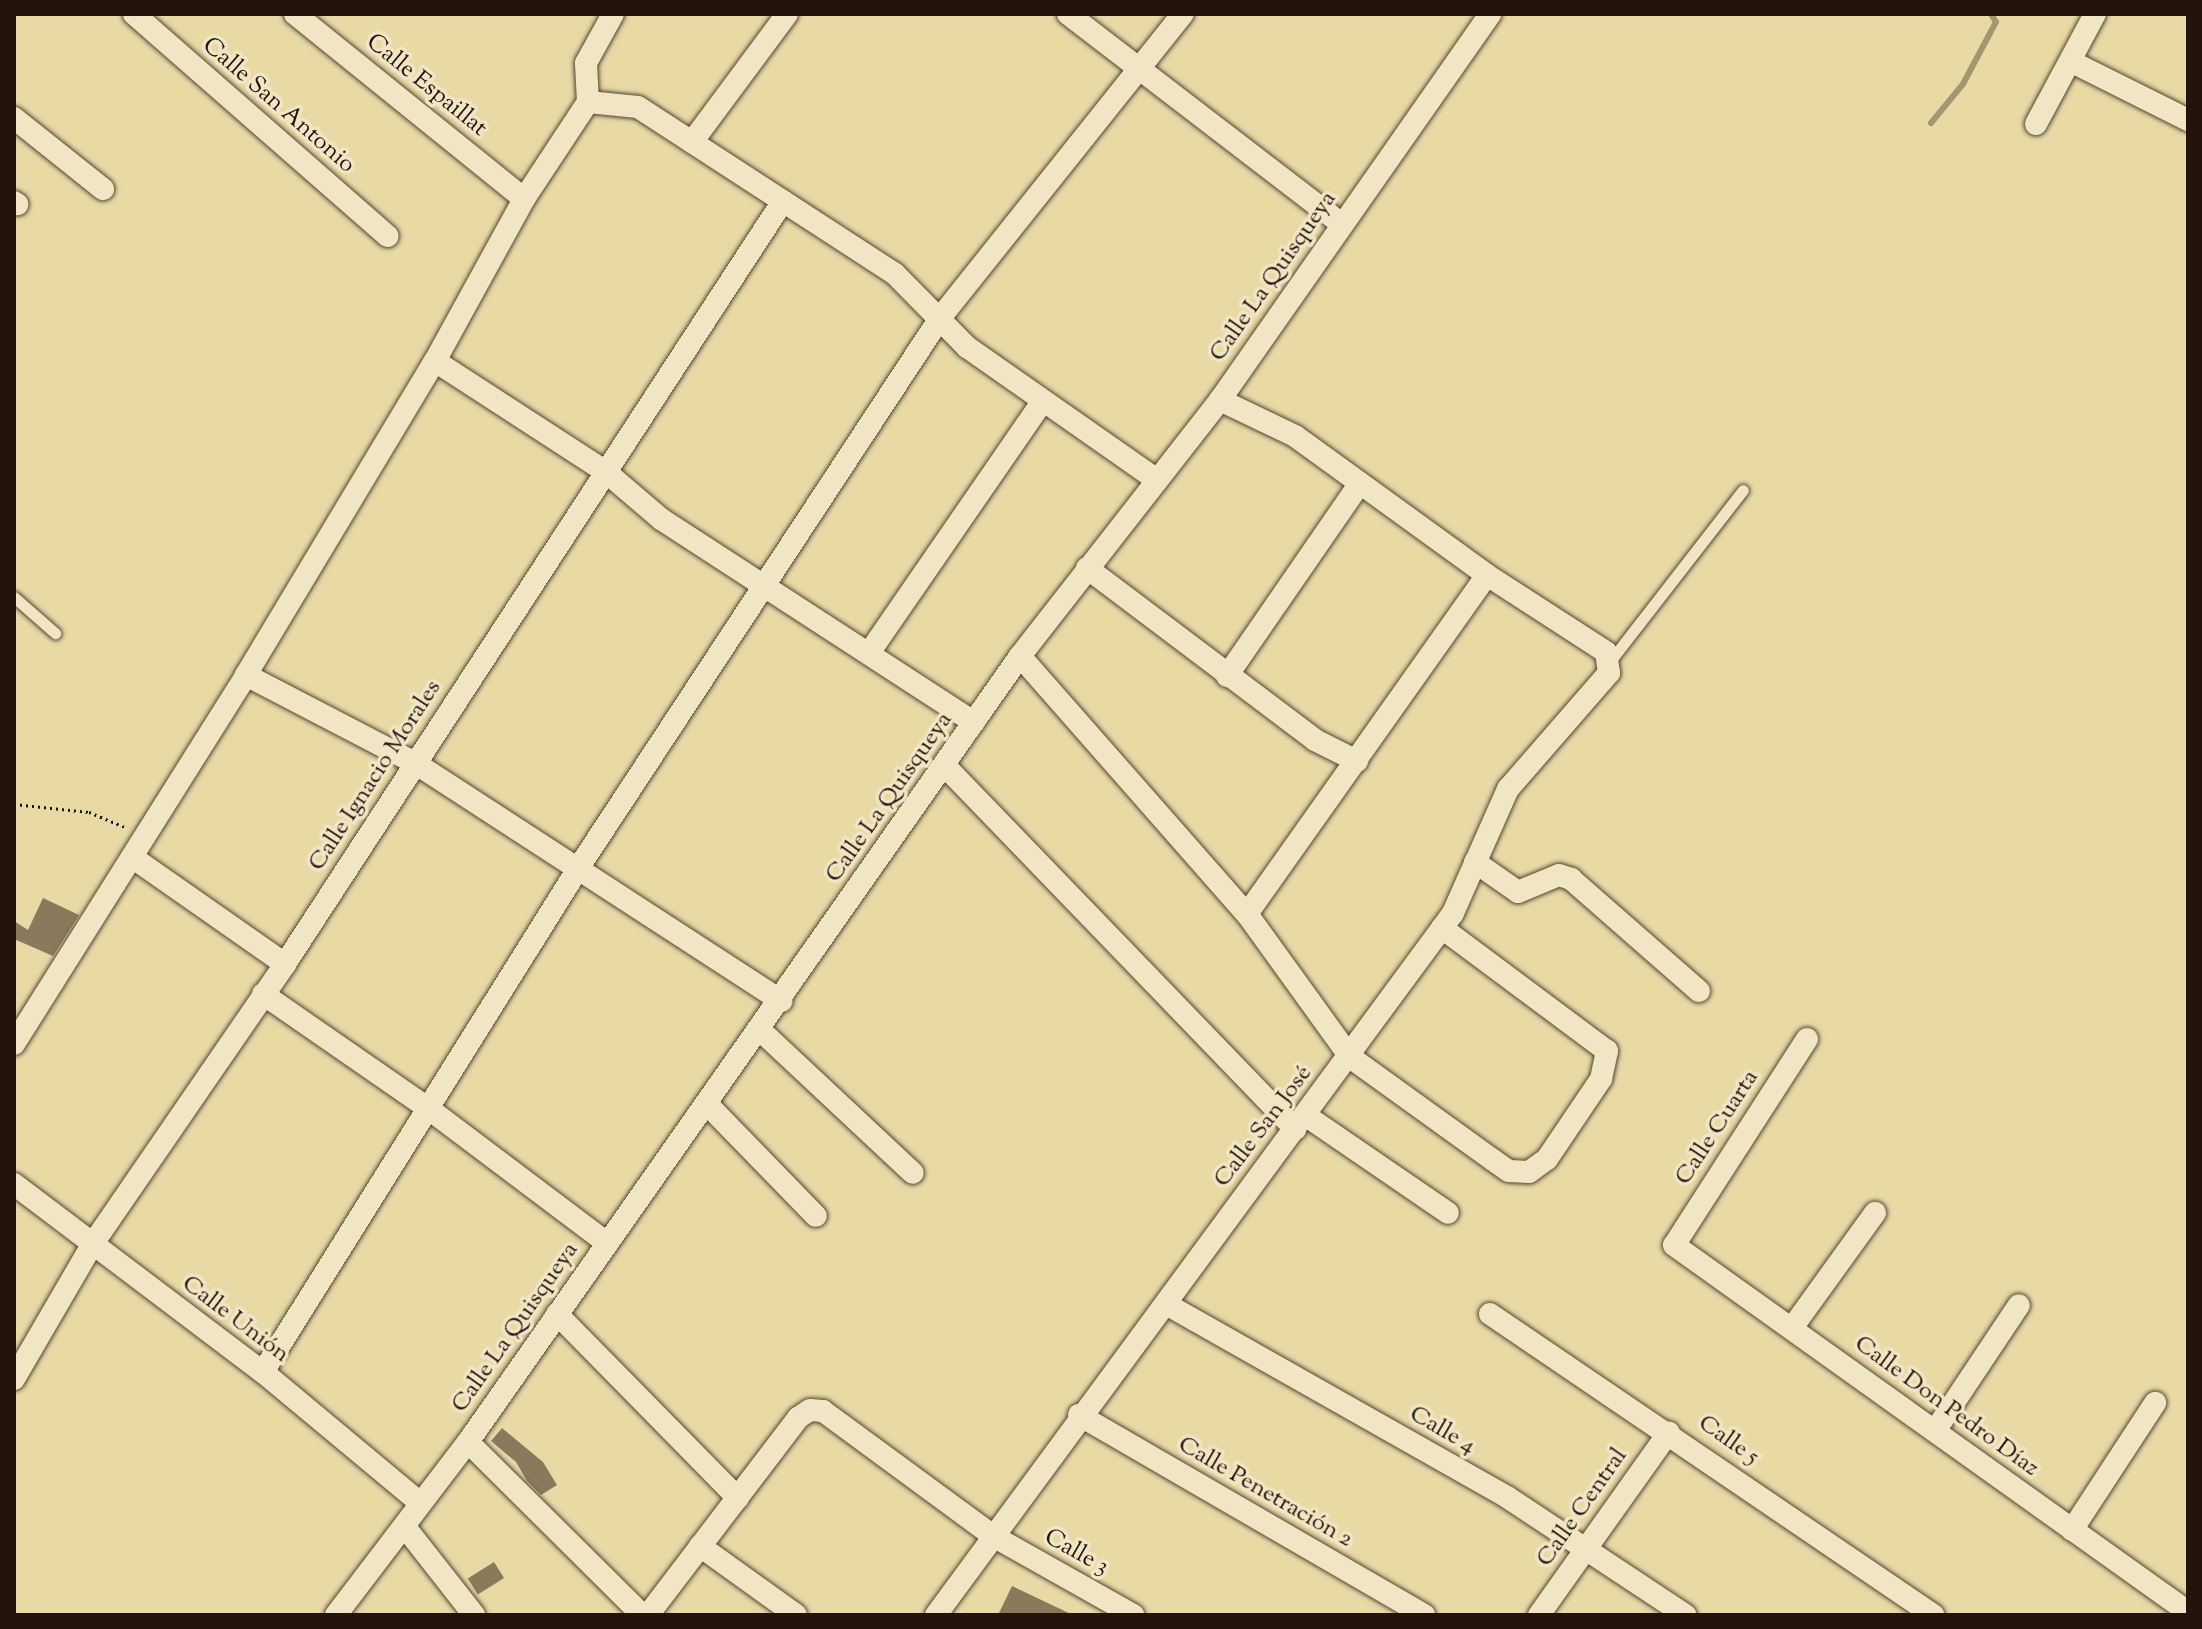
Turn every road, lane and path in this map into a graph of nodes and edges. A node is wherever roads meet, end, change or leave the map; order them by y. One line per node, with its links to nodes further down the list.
1 (134, 14): 20 (street, Calle San Antonio)
2 (295, 14): 17 (street, Calle Espaillat)
3 (613, 14): 11 (street)
4 (787, 14): 15 (street)
5 (1068, 14): 10 (street)
6 (1183, 14): 10 (street)
7 (1490, 14): 19 (street, Calle La Quisqueya)
8 (2095, 14): 9 (street)
9 (2072, 62): 13 (street); 14 (street)
10 (1141, 72): 19 (street); 21 (street)
11 (588, 102): 15 (street); 17 (street)
12 (14, 118): 16 (street)
13 (2188, 120)
14 (2036, 124)
15 (692, 142): 18 (street)
16 (103, 189)
17 (524, 199): 22 (street)
18 (783, 201): 21 (street); 25 (street, Calle Ignacio Morales)
19 (1342, 224): 23 (street, Calle La Quisqueya)
20 (388, 236)
21 (940, 318): 24 (street); 31 (street)
22 (435, 361): 25 (street); 37 (street)
23 (1220, 400): 26 (street, Calle La Quisqueya); 27 (street)
24 (1043, 401): 26 (street); 34 (street)
25 (606, 472): 31 (street); 41 (street, Calle Ignacio Morales)
26 (1157, 480): 29 (street, Calle La Quisqueya)
27 (1360, 483): 30 (street); 38 (street)
28 (1743, 490): 36 (lane)
29 (1087, 568): 35 (street, Calle La Quisqueya); 38 (street)
30 (1487, 575): 36 (street); 40 (street)
31 (763, 584): 34 (street); 47 (street)
32 (14, 597): 33 (lane)
33 (55, 633)
34 (869, 653): 39 (street)
35 (1020, 656): 39 (street, Calle La Quisqueya); 48 (street)
36 (1611, 660): 46 (street, Calle San José)
37 (246, 675): 41 (street); 44 (street)
38 (1227, 676): 40 (street)
39 (974, 722): 42 (street, Calle La Quisqueya)
40 (1357, 761): 48 (street)
41 (415, 763): 47 (street); 50 (street, Calle Ignacio Morales)
42 (944, 765): 53 (street, Calle La Quisqueya); 60 (street)
43 (14, 804): 44 (path)
44 (145, 836): 45 (street)
45 (132, 857): 50 (street); 56 (street)
46 (1475, 862): 49 (street, Calle San José); 51 (street)
47 (579, 867): 53 (street); 59 (street)
48 (1247, 914): 57 (street)
49 (1442, 928): 57 (street, Calle San José); 57 (street)
50 (285, 964): 52 (street, Calle Ignacio Morales)
51 (1699, 991)
52 (263, 994): 59 (street); 67 (street, Calle Ignacio Morales)
53 (782, 1001): 54 (street, Calle La Quisqueya)
54 (760, 1030): 58 (street, Calle La Quisqueya); 61 (street)
55 (1807, 1039): 68 (street, Calle Cuarta)
56 (14, 1044)
57 (1350, 1057): 60 (street, Calle San José)
58 (707, 1104): 65 (street); 66 (street, Calle La Quisqueya)
59 (429, 1109): 66 (street); 74 (street)
60 (1300, 1122): 63 (street); 69 (street, Calle San José)
61 (913, 1173)
62 (14, 1184): 67 (street, Calle Unión)
63 (1448, 1213)
64 (1875, 1213): 73 (street)
65 (816, 1216)
66 (607, 1243): 71 (street, Calle La Quisqueya)
67 (92, 1245): 74 (street, Calle Unión); 75 (street, Calle Ignacio Morales)
68 (1674, 1245): 73 (street, Calle Don Pedro Díaz)
69 (1166, 1304): 77 (street, Calle San José); 87 (street, Calle 4)
70 (2019, 1305): 78 (street)
71 (557, 1314): 80 (street, Calle La Quisqueya); 81 (street)
72 (1490, 1314): 79 (street, Calle 5)
73 (1792, 1328): 78 (street, Calle Don Pedro Díaz)
74 (263, 1372): 82 (street, Calle Unión)
75 (14, 1379)
76 (2155, 1403): 84 (street)
77 (1079, 1415): 85 (street, Calle San José); 96 (street, Calle Penetración 2)
78 (1935, 1431): 84 (street, Calle Don Pedro Díaz)
79 (1669, 1432): 87 (street, Calle Central); 99 (street, Calle 5)
80 (468, 1442): 82 (street, Calle La Quisqueya); 91 (street)
81 (738, 1498): 85 (street, Calle 3); 86 (street)
82 (420, 1503): 83 (street, Calle La Quisqueya)
83 (405, 1527): 89 (street, Calle La Quisqueya); 90 (street)
84 (2072, 1530): 88 (street, Calle Don Pedro Díaz)
85 (993, 1536): 94 (street, Calle San José); 95 (street, Calle 3)
86 (700, 1546): 92 (street); 93 (street)
87 (1587, 1546): 97 (street, Calle Central); 98 (street, Calle 4)
88 (2188, 1612)
89 (336, 1615)
90 (474, 1615)
91 (642, 1615)
92 (648, 1615)
93 (796, 1615)
94 (936, 1615)
95 (1133, 1615)
96 (1424, 1615)
97 (1539, 1615)
98 (1685, 1615)
99 (1933, 1615)

